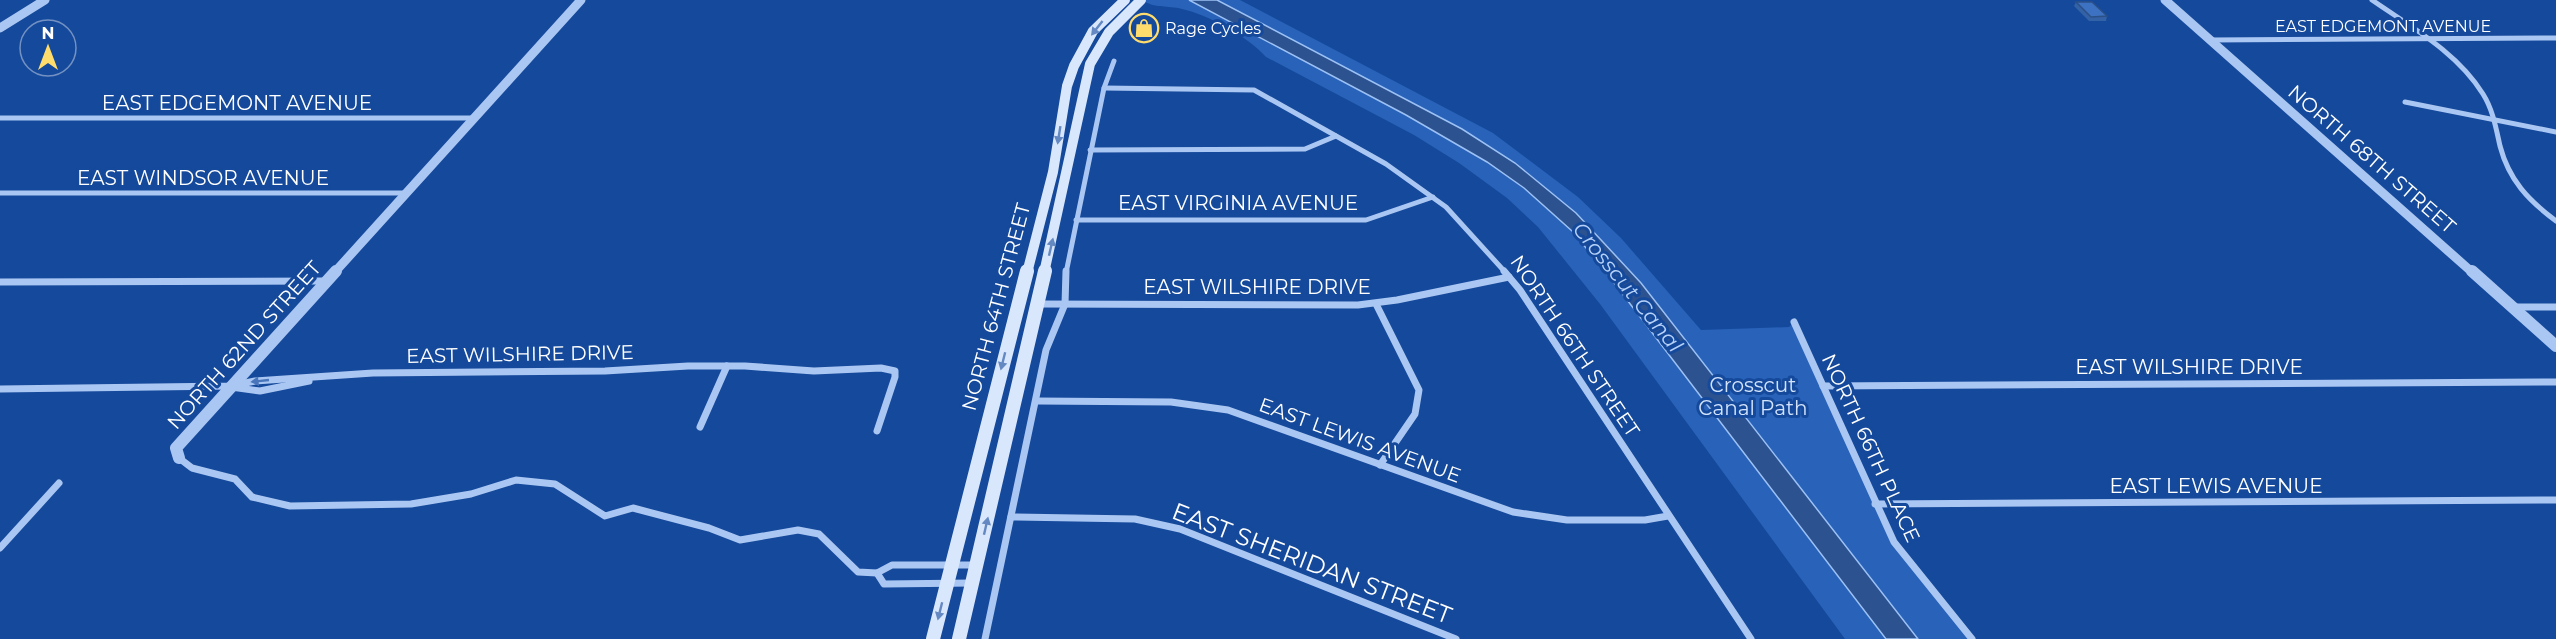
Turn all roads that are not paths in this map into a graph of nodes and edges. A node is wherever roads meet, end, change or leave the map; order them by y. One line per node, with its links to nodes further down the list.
1 (45, 0): 7 (street)
2 (581, 0): 17 (street, NORTH 62ND STREET)
3 (1125, 0): 12 (main road, NORTH 64TH STREET, one-way to 12)
4 (1141, 0): 13 (main road, NORTH 64TH STREET)
5 (2165, 0): 10 (street, NORTH 68TH STREET)
6 (2372, 0): 9 (street)
7 (0, 28)
8 (2556, 38): 9 (street, EAST EDGEMONT AVENUE)
9 (2427, 39): 10 (street, EAST EDGEMONT AVENUE); 18 (street)
10 (2210, 40): 34 (street, NORTH 68TH STREET)
11 (1114, 61): 14 (street)
12 (1070, 78): 13 (main road); 30 (main road, NORTH 64TH STREET, one-way to 30)
13 (1086, 78): 31 (main road, NORTH 64TH STREET, one-way to 13)
14 (1104, 88): 20 (street, NORTH 66TH STREET); 21 (street)
15 (2405, 102): 18 (street)
16 (0, 118): 17 (street, EAST EDGEMONT AVENUE)
17 (474, 118): 23 (street, NORTH 62ND STREET)
18 (2496, 121): 19 (street); 26 (street)
19 (2556, 132)
20 (1336, 136): 21 (street); 24 (street, NORTH 66TH STREET)
21 (1090, 150): 25 (street)
22 (0, 193): 23 (street, EAST WINDSOR AVENUE)
23 (405, 193): 28 (street, NORTH 62ND STREET)
24 (1433, 197): 25 (street, EAST VIRGINIA AVENUE); 27 (street, NORTH 66TH STREET)
25 (1076, 220): 32 (street)
26 (2556, 221)
27 (1509, 277): 33 (street, EAST WILSHIRE DRIVE); 51 (street, NORTH 66TH STREET)
28 (325, 281): 29 (street); 40 (street, NORTH 62ND STREET)
29 (0, 282)
30 (1018, 304): 31 (main road); 54 (main road, NORTH 64TH STREET, one-way to 54)
31 (1038, 304): 32 (street, EAST WILSHIRE DRIVE); 55 (main road, NORTH 64TH STREET, one-way to 31)
32 (1065, 304): 33 (street, EAST WILSHIRE DRIVE); 43 (street)
33 (1376, 304): 47 (street)
34 (2512, 307): 35 (street); 37 (street, NORTH 68TH STREET)
35 (2556, 307)
36 (1794, 322): 41 (street, NORTH 66TH PLACE)
37 (2556, 346)
38 (727, 366): 40 (street, EAST WILSHIRE DRIVE); 44 (street); 45 (street, EAST WILSHIRE DRIVE)
39 (2556, 382): 41 (street, EAST WILSHIRE DRIVE)
40 (231, 386): 42 (street, EAST WILSHIRE DRIVE); 46 (street, NORTH 62ND STREET)
41 (1823, 386): 50 (street, NORTH 66TH PLACE)
42 (0, 389)
43 (1037, 400): 47 (street, EAST LEWIS AVENUE); 52 (street)
44 (700, 427)
45 (877, 431)
46 (179, 458): 56 (street, NORTH 62ND STREET)
47 (1380, 465): 51 (street, EAST LEWIS AVENUE)
48 (59, 483): 53 (street)
49 (2556, 500): 50 (street, EAST LEWIS AVENUE)
50 (1875, 504): 64 (street, NORTH 66TH PLACE)
51 (1668, 516): 63 (street, NORTH 66TH STREET)
52 (1011, 518): 61 (street); 62 (street, EAST SHERIDAN STREET)
53 (0, 548)
54 (951, 565): 55 (street); 56 (street); 58 (main road, NORTH 64TH STREET)
55 (976, 565): 57 (main road, NORTH 64TH STREET)
56 (877, 573): 58 (street, NORTH 62ND STREET)
57 (972, 582): 58 (street, NORTH 62ND STREET); 60 (main road, NORTH 64TH STREET)
58 (947, 583): 59 (main road, NORTH 64TH STREET, one-way to 59)
59 (933, 639)
60 (959, 639)
61 (985, 639)
62 (1456, 639)
63 (1751, 639)
64 (1972, 639)

